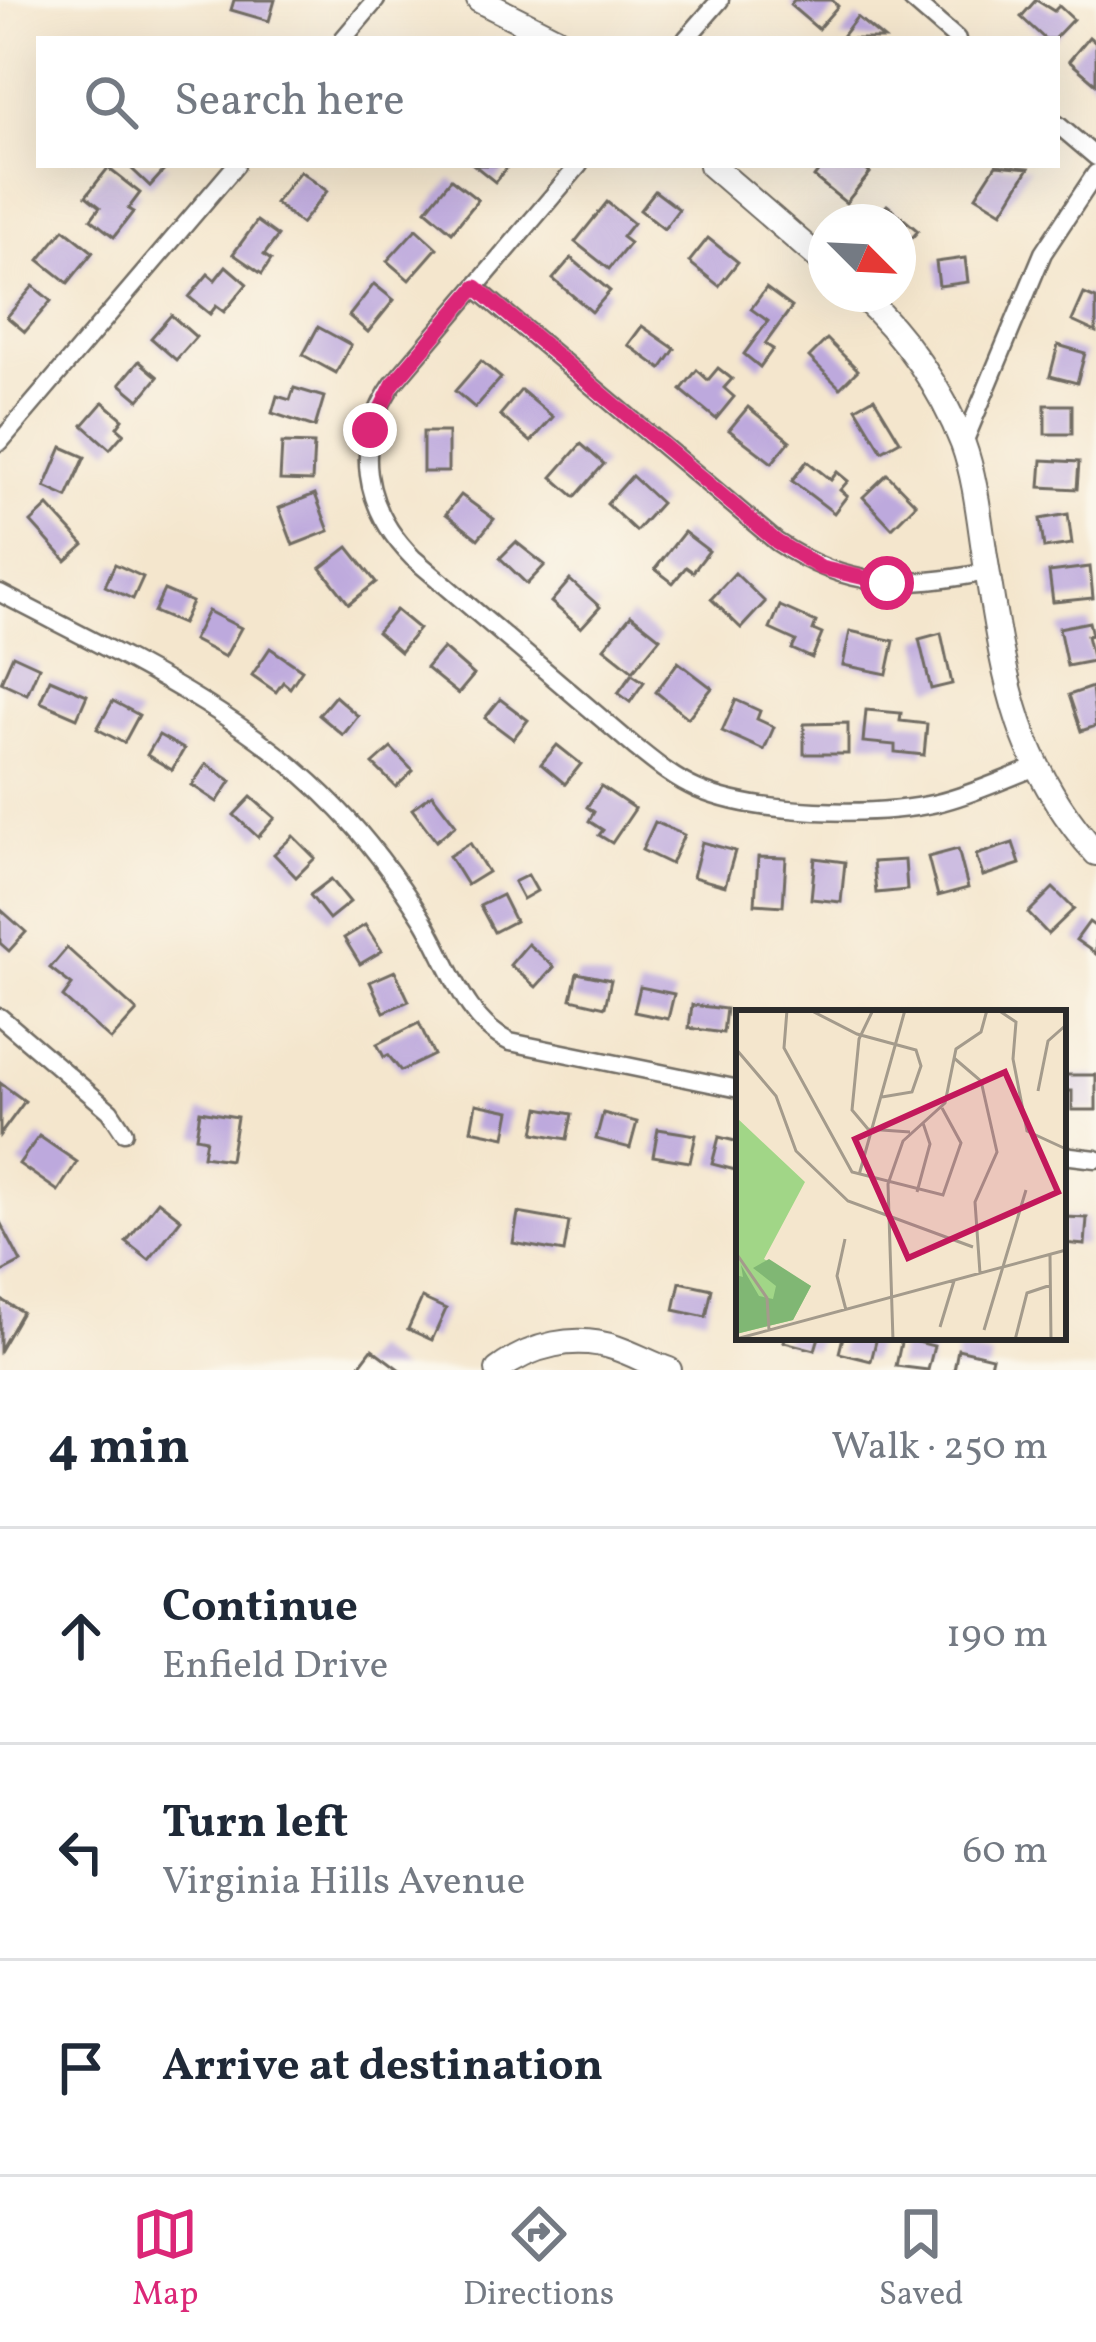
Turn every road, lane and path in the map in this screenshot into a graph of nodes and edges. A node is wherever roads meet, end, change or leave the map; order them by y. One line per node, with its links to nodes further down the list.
1 (376, 0): 5 (street)
2 (478, 0): 6 (street)
3 (720, 0): 7 (street)
4 (912, 0): 8 (street)
5 (346, 36)
6 (550, 36)
7 (689, 36)
8 (954, 36)
9 (1060, 127): 10 (street)
10 (1096, 157)
11 (233, 168): 18 (street)
12 (576, 168): 16 (street)
13 (714, 168): 15 (street)
14 (1096, 173): 19 (street)
15 (808, 249)
16 (476, 287): 20 (street); 23 (street)
17 (876, 312): 19 (street)
18 (0, 442)
19 (963, 445): 20 (street)
20 (987, 572): 23 (street)
21 (0, 577): 22 (street)
22 (7, 597): 26 (street)
23 (1034, 768): 24 (street)
24 (1096, 853)
25 (0, 1017): 27 (street)
26 (736, 1088)
27 (124, 1132)
28 (1066, 1155): 29 (street)
29 (1096, 1159)
30 (498, 1370): 31 (street)
31 (669, 1370)

